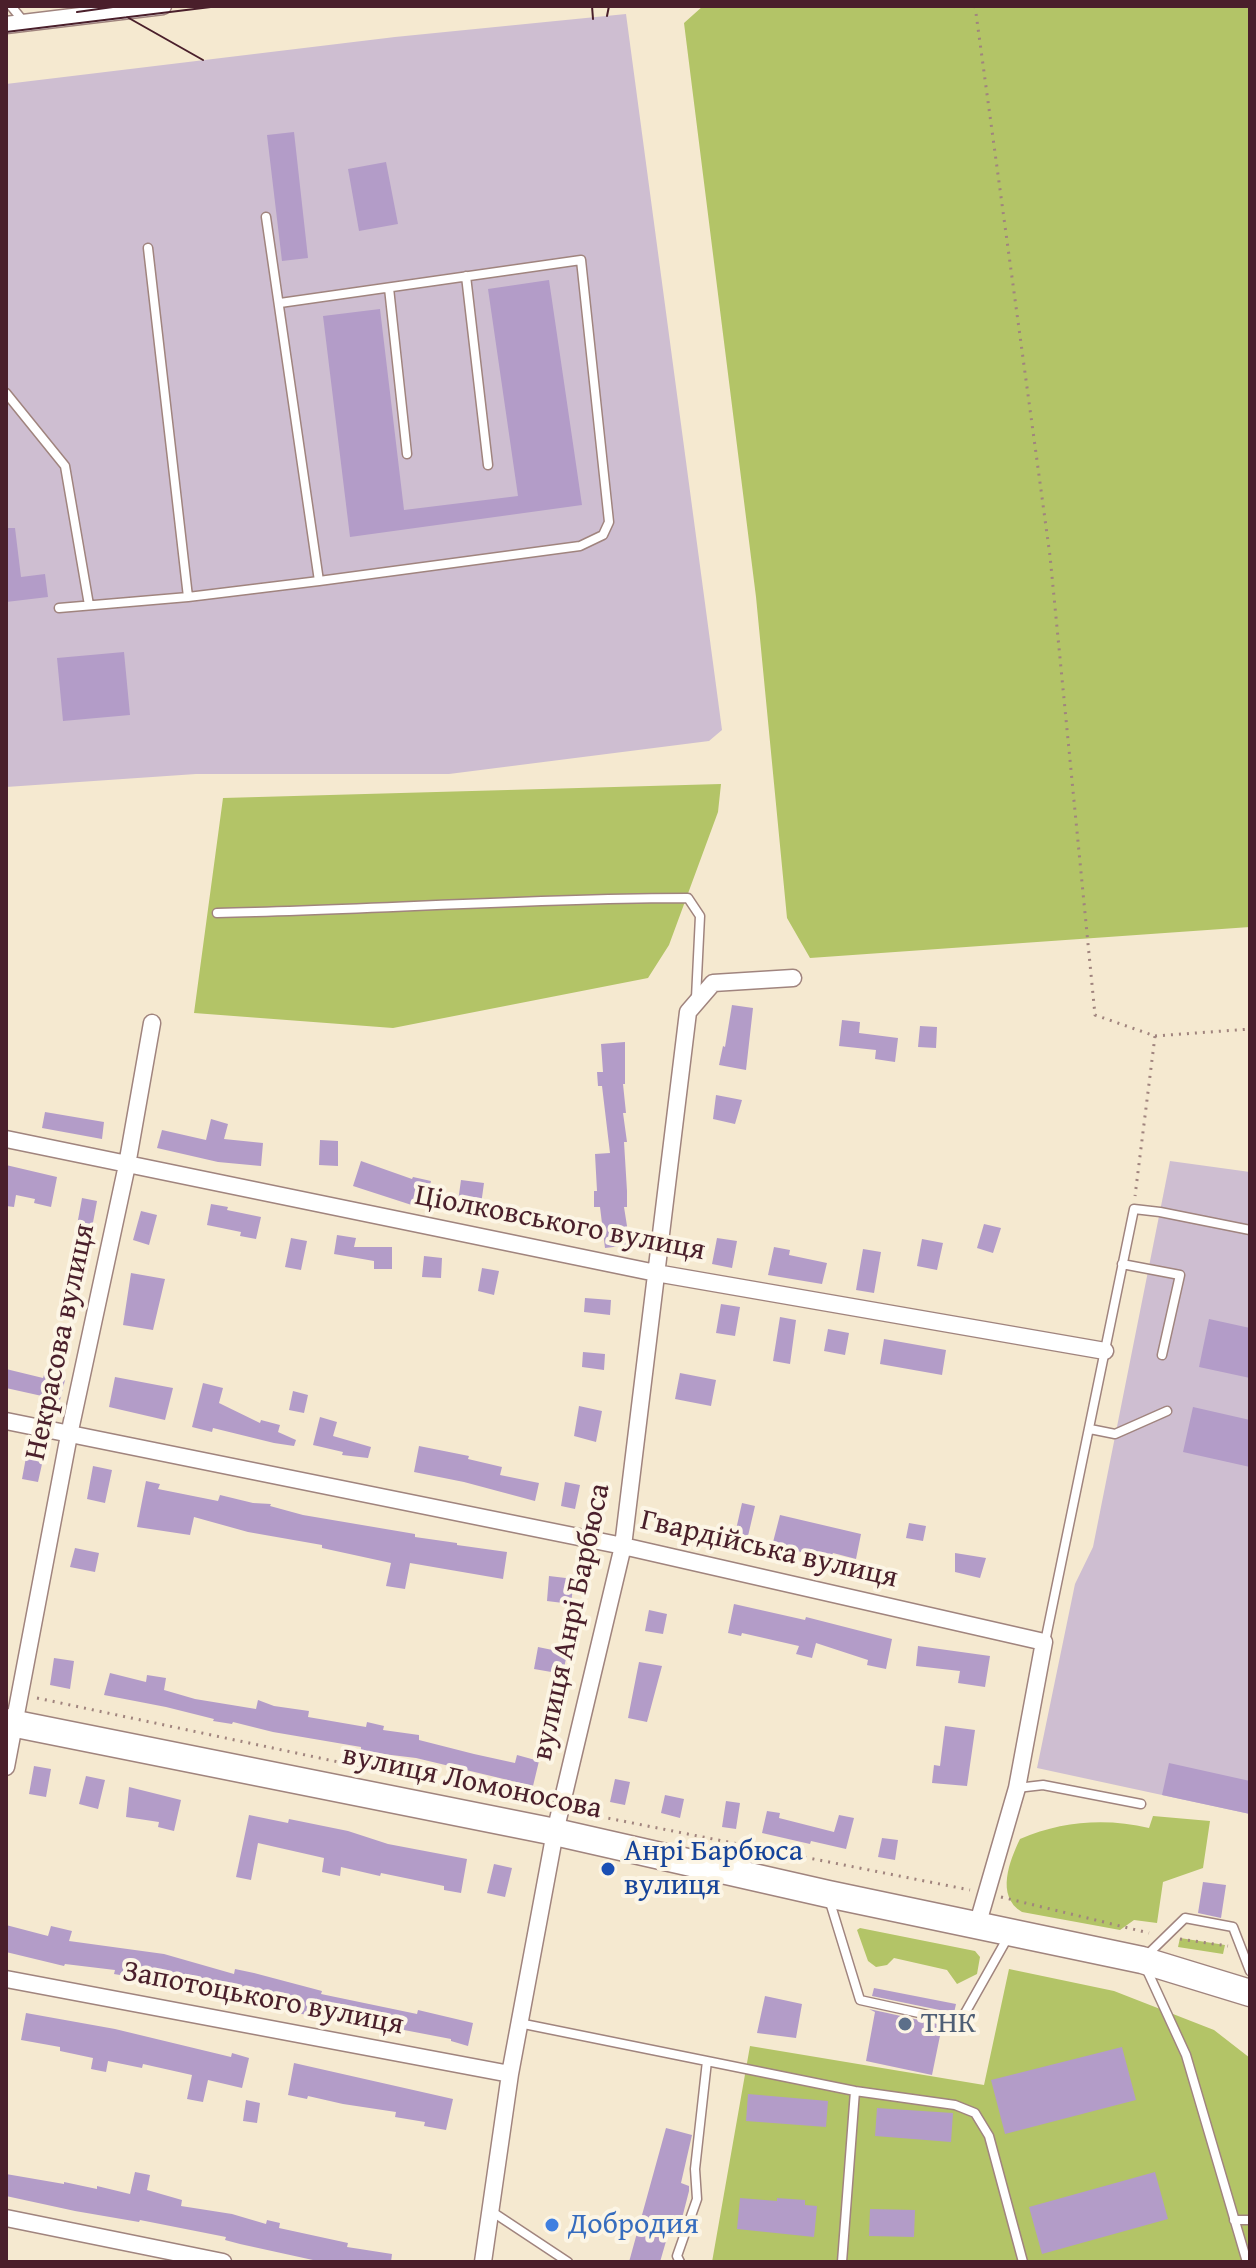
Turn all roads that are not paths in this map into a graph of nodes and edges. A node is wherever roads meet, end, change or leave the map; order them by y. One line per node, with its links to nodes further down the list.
1 (11, 6): 3 (lane)
2 (163, 6): 3 (street)
3 (24, 23): 4 (street)
4 (6, 25)
5 (266, 217): 9 (lane)
6 (148, 248): 14 (lane)
7 (466, 276): 8 (lane); 12 (lane); 13 (lane)
8 (389, 288): 9 (lane); 11 (lane)
9 (280, 303): 13 (lane)
10 (6, 393): 15 (lane)
11 (407, 454)
12 (488, 465)
13 (319, 581): 14 (lane)
14 (188, 597): 15 (lane)
15 (89, 605): 16 (lane)
16 (59, 608)
17 (217, 913): 19 (lane)
18 (793, 978): 19 (street)
19 (696, 1003): 25 (street, вулиця Анрі Барбюса)
20 (152, 1023): 22 (street, Некрасова вулиця)
21 (6, 1139): 22 (street, Ціолковського вулиця)
22 (127, 1165): 25 (street, Ціолковського вулиця); 31 (street, Некрасова вулиця)
23 (1250, 1230): 24 (lane)
24 (1122, 1264): 26 (lane); 27 (lane)
25 (656, 1273): 26 (street, Ціолковського вулиця); 32 (street, вулиця Анрі Барбюса)
26 (1105, 1351): 30 (lane)
27 (1162, 1355)
28 (1167, 1411): 30 (lane)
29 (6, 1421): 31 (street, Гвардійська вулиця)
30 (1090, 1429): 33 (lane)
31 (69, 1435): 32 (street, Гвардійська вулиця); 34 (street, Некрасова вулиця)
32 (623, 1546): 33 (street, Гвардійська вулиця); 38 (street, вулиця Анрі Барбюса)
33 (1044, 1642): 36 (street)
34 (10, 1722): 35 (street, Некрасова вулиця); 38 (main road, вулиця Ломоносова)
35 (6, 1767)
36 (1017, 1788): 37 (lane); 40 (street)
37 (1141, 1804)
38 (558, 1820): 39 (main road, вулиця Ломоносова); 46 (street, вулиця Анрі Барбюса)
39 (828, 1894): 40 (main road, вулиця Ломоносова); 41 (lane)
40 (977, 1926): 41 (main road, вулиця Ломоносова)
41 (1011, 1933): 42 (main road, вулиця Ломоносова)
42 (1142, 1960): 43 (lane); 45 (main road, вулиця Ломоносова); 52 (lane)
43 (1250, 1971)
44 (6, 1979): 48 (street, Запотоцького вулиця)
45 (1250, 1993)
46 (519, 2023): 47 (lane); 48 (street, вулиця Анрі Барбюса)
47 (707, 2061): 49 (lane); 57 (lane)
48 (510, 2074): 50 (street, вулиця Анрі Барбюса)
49 (855, 2091): 58 (lane); 59 (lane)
50 (490, 2211): 55 (street, вулиця Анрі Барбюса); 56 (lane)
51 (6, 2218): 54 (street)
52 (1234, 2220): 53 (lane); 60 (lane)
53 (1250, 2220)
54 (223, 2262)
55 (483, 2262)
56 (568, 2262)
57 (680, 2262)
58 (842, 2262)
59 (1023, 2262)
60 (1247, 2262)

